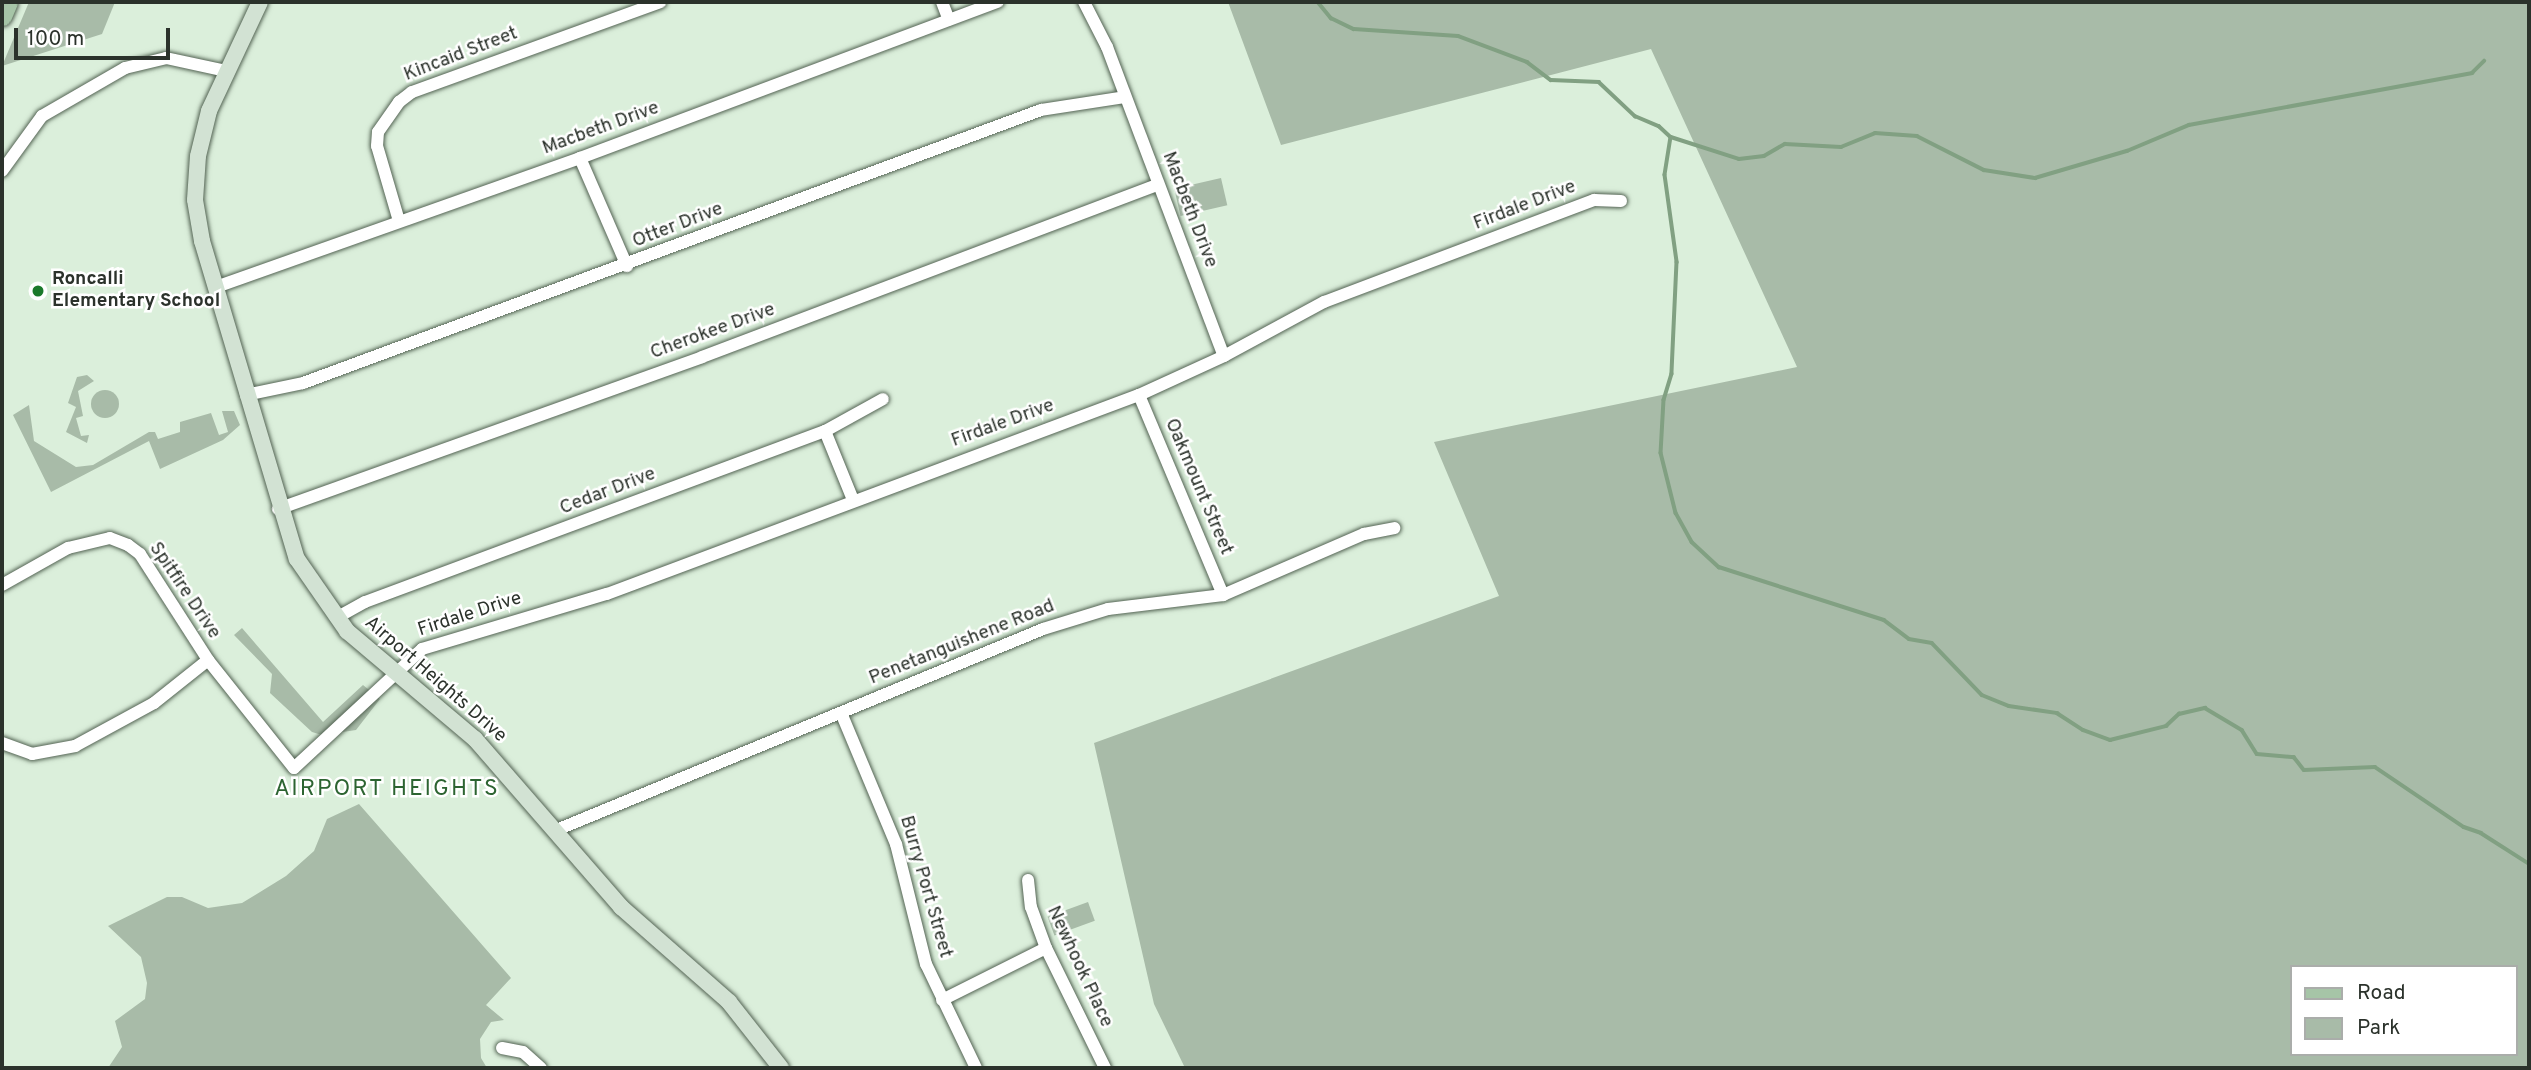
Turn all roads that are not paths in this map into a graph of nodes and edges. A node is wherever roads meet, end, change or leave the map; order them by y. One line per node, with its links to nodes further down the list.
1 (8, 2): 7 (main road)
2 (260, 2): 9 (street, Airport Heights Drive)
3 (660, 2): 15 (street, Kincaid Street)
4 (942, 2): 8 (street)
5 (998, 2): 8 (street, Macbeth Drive)
6 (1084, 2): 10 (street, Macbeth Drive)
7 (2, 16)
8 (949, 20): 11 (street, Macbeth Drive)
9 (226, 71): 12 (street); 17 (street, Airport Heights Drive)
10 (1125, 97): 13 (street, Macbeth Drive); 16 (street, Otter Drive)
11 (580, 158): 15 (street, Macbeth Drive); 16 (street)
12 (2, 171)
13 (1158, 185): 18 (street, Macbeth Drive); 24 (street, Cherokee Drive)
14 (1621, 201): 18 (street, Firdale Drive)
15 (399, 221): 17 (street, Macbeth Drive)
16 (627, 265): 19 (street, Otter Drive)
17 (216, 286): 19 (street, Airport Heights Drive)
18 (1224, 356): 20 (street, Firdale Drive)
19 (246, 395): 24 (street, Airport Heights Drive)
20 (1139, 395): 23 (street, Firdale Drive); 27 (street, Oakmount Street)
21 (883, 399): 22 (street, Cedar Drive)
22 (825, 431): 23 (street); 28 (street, Cedar Drive)
23 (853, 500): 30 (street, Firdale Drive)
24 (278, 509): 28 (street, Airport Heights Drive)
25 (1394, 528): 27 (street, Penetanguishene Road)
26 (2, 585): 29 (street, Spitfire Drive)
27 (1223, 595): 31 (street, Penetanguishene Road)
28 (335, 618): 30 (street, Airport Heights Drive)
29 (208, 660): 32 (street); 33 (street, Spitfire Drive)
30 (394, 674): 33 (street, Firdale Drive); 34 (street, Airport Heights Drive)
31 (842, 715): 34 (street, Penetanguishene Road); 37 (street, Burry Port Street)
32 (2, 743)
33 (294, 768)
34 (554, 831): 40 (street, Airport Heights Drive)
35 (1028, 880): 36 (street, Newhook Place)
36 (1046, 948): 37 (street); 42 (street, Newhook Place)
37 (942, 1000): 41 (street, Burry Port Street)
38 (502, 1048): 39 (street)
39 (541, 1068)
40 (781, 1068)
41 (976, 1068)
42 (1105, 1068)

